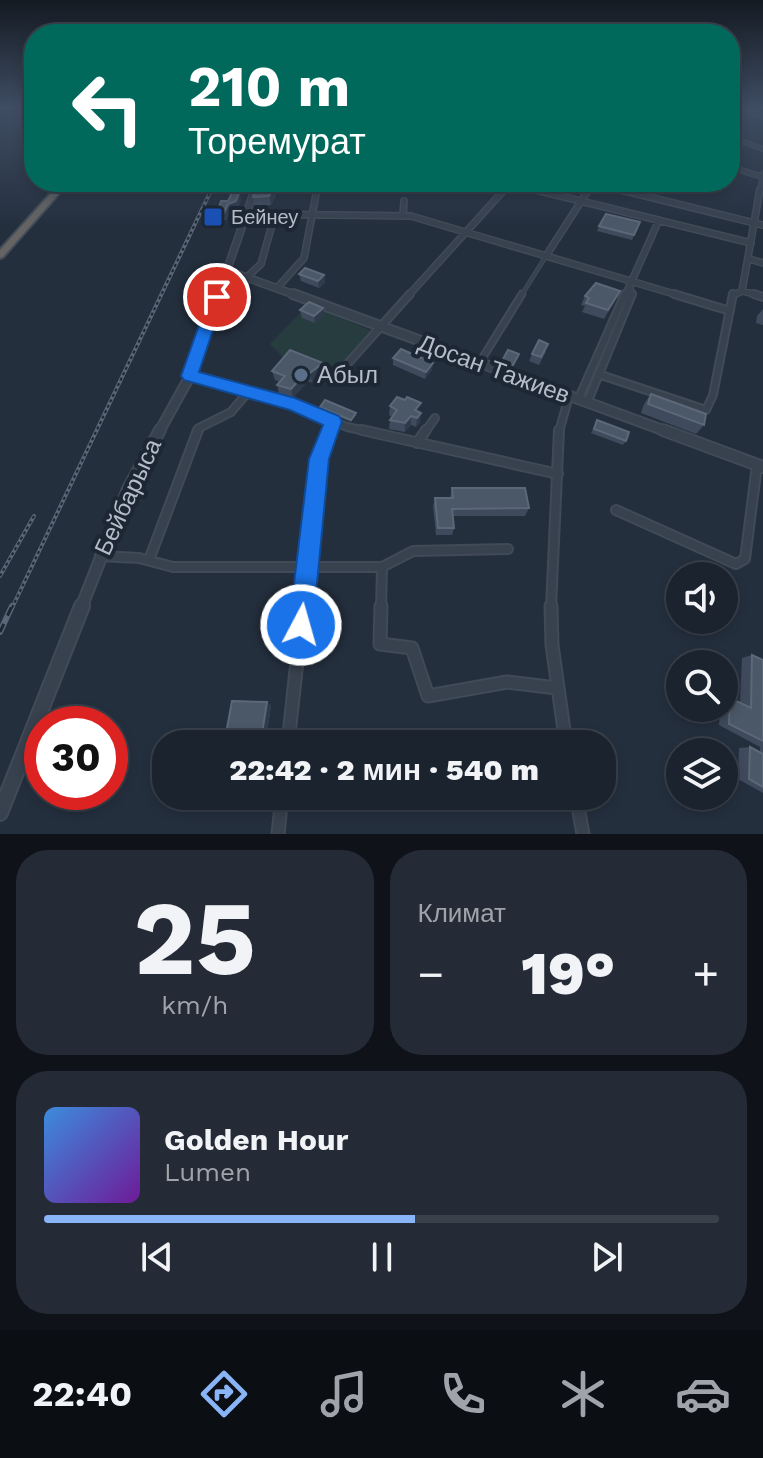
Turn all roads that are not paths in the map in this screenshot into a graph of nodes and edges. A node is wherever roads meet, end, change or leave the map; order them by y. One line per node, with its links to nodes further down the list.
1 (740, 170): 2 (street)
2 (762, 175): 18 (street)
3 (56, 192): 22 (highway)
4 (254, 192): 13 (street, Бейбарыса)
5 (316, 192): 15 (street)
6 (503, 192): 20 (street)
7 (546, 192): 11 (street)
8 (587, 192): 11 (street)
9 (624, 192): 12 (street)
10 (404, 201): 16 (street)
11 (581, 201): 17 (street); 23 (street)
12 (664, 202): 17 (street); 18 (street)
13 (246, 214): 14 (street); 26 (street, Бейбарыса)
14 (275, 214): 15 (street); 27 (street)
15 (312, 214): 16 (street); 29 (street)
16 (403, 215): 20 (street)
17 (657, 219): 21 (street); 28 (street)
18 (753, 222): 19 (street); 21 (street)
19 (763, 225)
20 (469, 233): 23 (street); 34 (street)
21 (751, 243): 24 (street)
22 (0, 255)
23 (546, 256): 28 (street); 35 (street)
24 (749, 259): 25 (street); 30 (street)
25 (763, 263)
26 (226, 270): 27 (street, Досан Тажиев); 38 (street, Бейбарыса)
27 (248, 276): 29 (street, Досан Тажиев)
28 (632, 284): 32 (street); 33 (street)
29 (278, 287): 34 (street, Досан Тажиев)
30 (742, 291): 31 (street); 32 (street)
31 (763, 297)
32 (730, 311): 37 (street)
33 (614, 326): 37 (street); 40 (street)
34 (383, 328): 35 (street, Досан Тажиев); 36 (street)
35 (480, 363): 40 (street, Досан Тажиев)
36 (341, 371)
37 (598, 374): 40 (street)
38 (190, 376): 39 (street); 48 (street, Бейбарыса)
39 (248, 392): 42 (street); 49 (street)
40 (578, 400): 44 (street, Досан Тажиев); 45 (street)
41 (435, 418): 43 (street)
42 (333, 421): 43 (street); 50 (street)
43 (417, 443): 45 (street)
44 (760, 466): 46 (street)
45 (558, 474): 52 (street)
46 (616, 510)
47 (508, 549): 51 (street)
48 (100, 556): 49 (street); 57 (street, Бейбарыса)
49 (149, 560): 50 (street)
50 (307, 566): 51 (street); 53 (street)
51 (382, 567): 52 (street)
52 (557, 688): 54 (street)
53 (289, 730)
54 (564, 730)
55 (281, 810): 58 (street)
56 (579, 810): 59 (street)
57 (0, 813)
58 (278, 834)
59 (583, 834)

